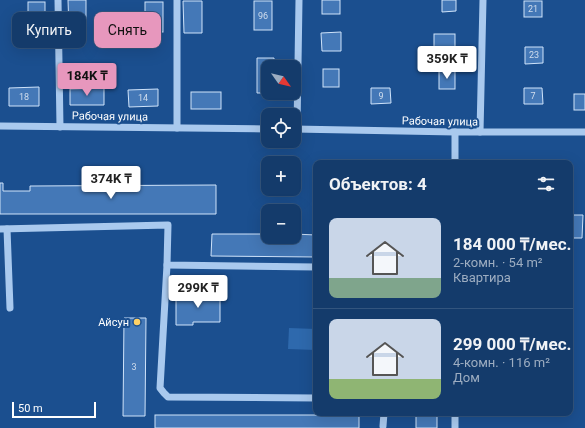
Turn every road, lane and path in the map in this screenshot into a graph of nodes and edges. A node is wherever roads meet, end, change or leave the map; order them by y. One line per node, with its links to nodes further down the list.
1 (58, 0): 7 (street)
2 (177, 0): 8 (street)
3 (299, 0): 5 (street)
4 (483, 0): 12 (street)
5 (296, 108)
6 (0, 126): 7 (street, Рабочая улица)
7 (60, 127): 8 (street, Рабочая улица)
8 (177, 128): 9 (street, Рабочая улица)
9 (261, 129)
10 (301, 129): 11 (street, Рабочая улица)
11 (455, 132): 12 (street, Рабочая улица); 14 (street)
12 (480, 132): 13 (street, Рабочая улица)
13 (585, 132)
14 (455, 160)
15 (3, 229): 16 (street); 18 (street)
16 (168, 265): 17 (street); 19 (street)
17 (313, 267)
18 (10, 308)
19 (313, 398)
20 (384, 416): 22 (street)
21 (455, 416): 23 (street)
22 (383, 426)
23 (455, 428)

